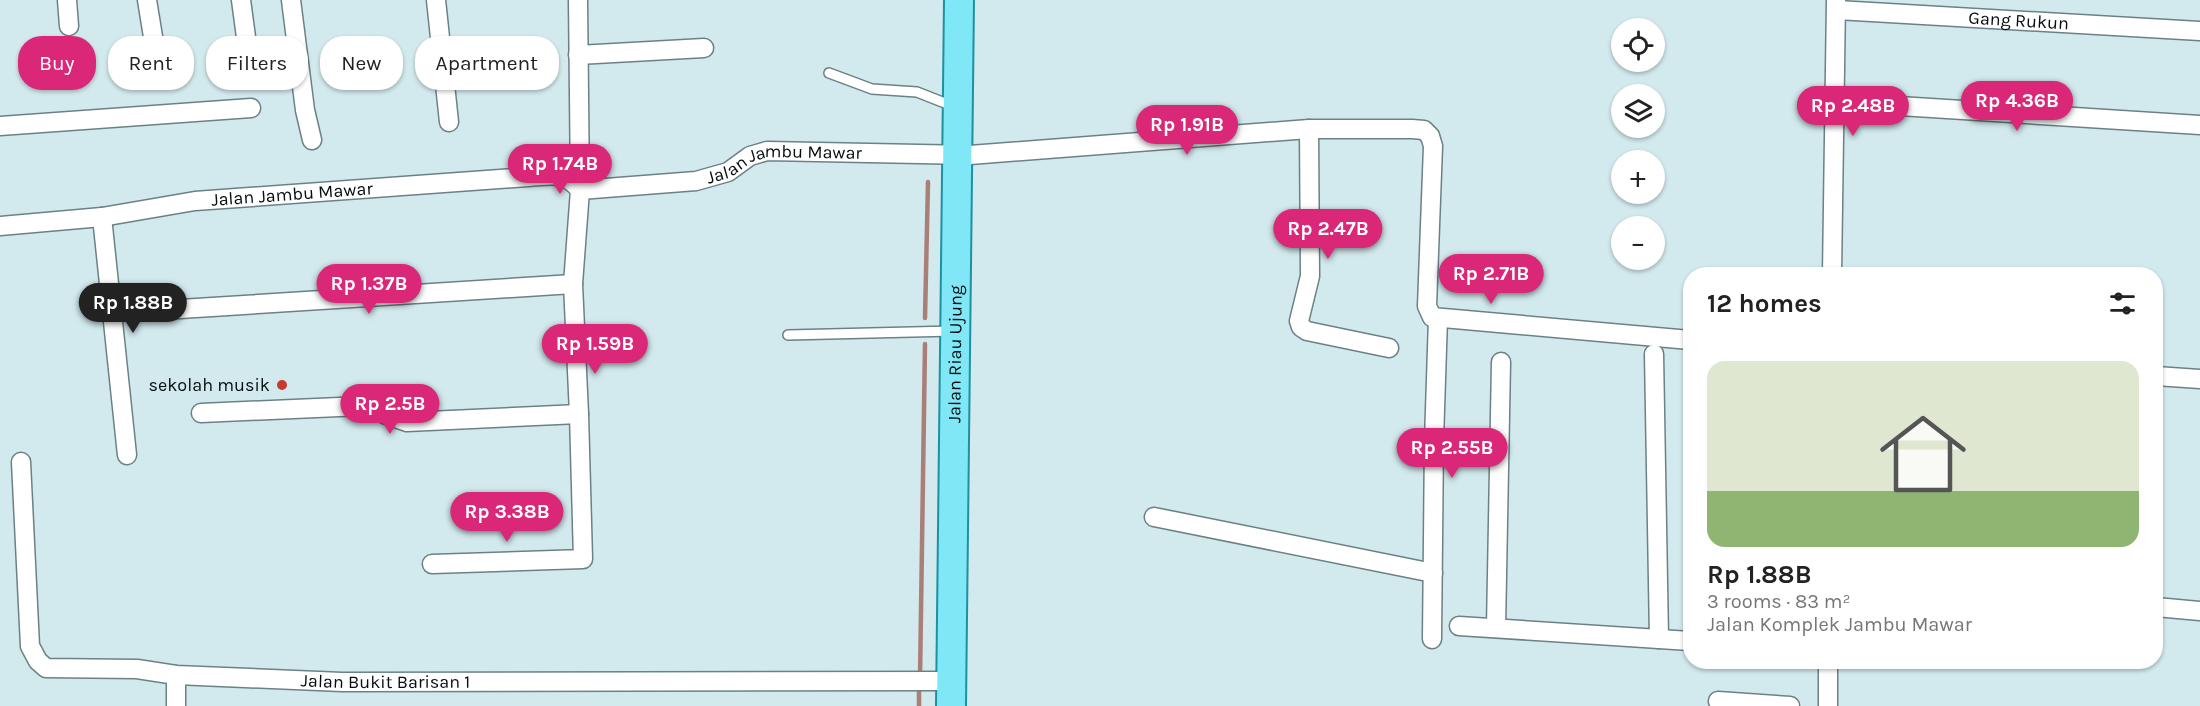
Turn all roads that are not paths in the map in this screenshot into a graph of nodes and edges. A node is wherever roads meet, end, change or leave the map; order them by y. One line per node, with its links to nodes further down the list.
1 (67, 0): 9 (street)
2 (147, 0): 11 (street)
3 (241, 0): 12 (street)
4 (291, 0): 23 (street)
5 (436, 0): 19 (street)
6 (578, 0): 14 (street)
7 (958, 0): 18 (main road, Jalan Riau Ujung)
8 (1837, 5): 10 (street, Gang Rukun); 16 (street)
9 (69, 26)
10 (2200, 31)
11 (153, 36)
12 (246, 36)
13 (704, 48): 14 (street)
14 (578, 55): 25 (street)
15 (829, 73): 18 (lane)
16 (1836, 102): 20 (street); 28 (street)
17 (251, 108): 21 (street)
18 (957, 108): 24 (main road, Jalan Riau Ujung)
19 (448, 122)
20 (2200, 125)
21 (0, 126)
22 (1309, 129): 24 (street, Jalan Jambu Mawar); 31 (street, Jalan Jambu Mawar); 36 (street)
23 (312, 140)
24 (956, 154): 25 (street, Jalan Jambu Mawar); 32 (main road, Jalan Riau Ujung)
25 (580, 190): 26 (street, Jalan Jambu Mawar); 29 (street)
26 (102, 217): 27 (street, Jalan Jambu Mawar); 42 (street)
27 (0, 226)
28 (1832, 267)
29 (573, 284): 30 (street); 41 (street)
30 (164, 310)
31 (1438, 318): 35 (street); 46 (street)
32 (955, 331): 33 (lane); 56 (main road, Jalan Riau Ujung)
33 (788, 334)
34 (1683, 341): 35 (street)
35 (1652, 346): 52 (street)
36 (1389, 348)
37 (1501, 362): 50 (street)
38 (2163, 376): 39 (street)
39 (2200, 379)
40 (201, 413): 41 (street)
41 (579, 414): 45 (street)
42 (127, 455)
43 (21, 462): 55 (street, Jalan Bukit Barisan 1)
44 (1154, 517): 46 (street)
45 (432, 564)
46 (1433, 573): 51 (street)
47 (2163, 608): 48 (street)
48 (2200, 611)
49 (1459, 626): 50 (street)
50 (1496, 628): 52 (street)
51 (1432, 639)
52 (1659, 639): 53 (street)
53 (1683, 641)
54 (1828, 669): 60 (street)
55 (176, 675): 56 (street, Jalan Bukit Barisan 1); 58 (street)
56 (947, 689)
57 (1718, 701): 59 (street)
58 (176, 706)
59 (1790, 706)
60 (1828, 706)

